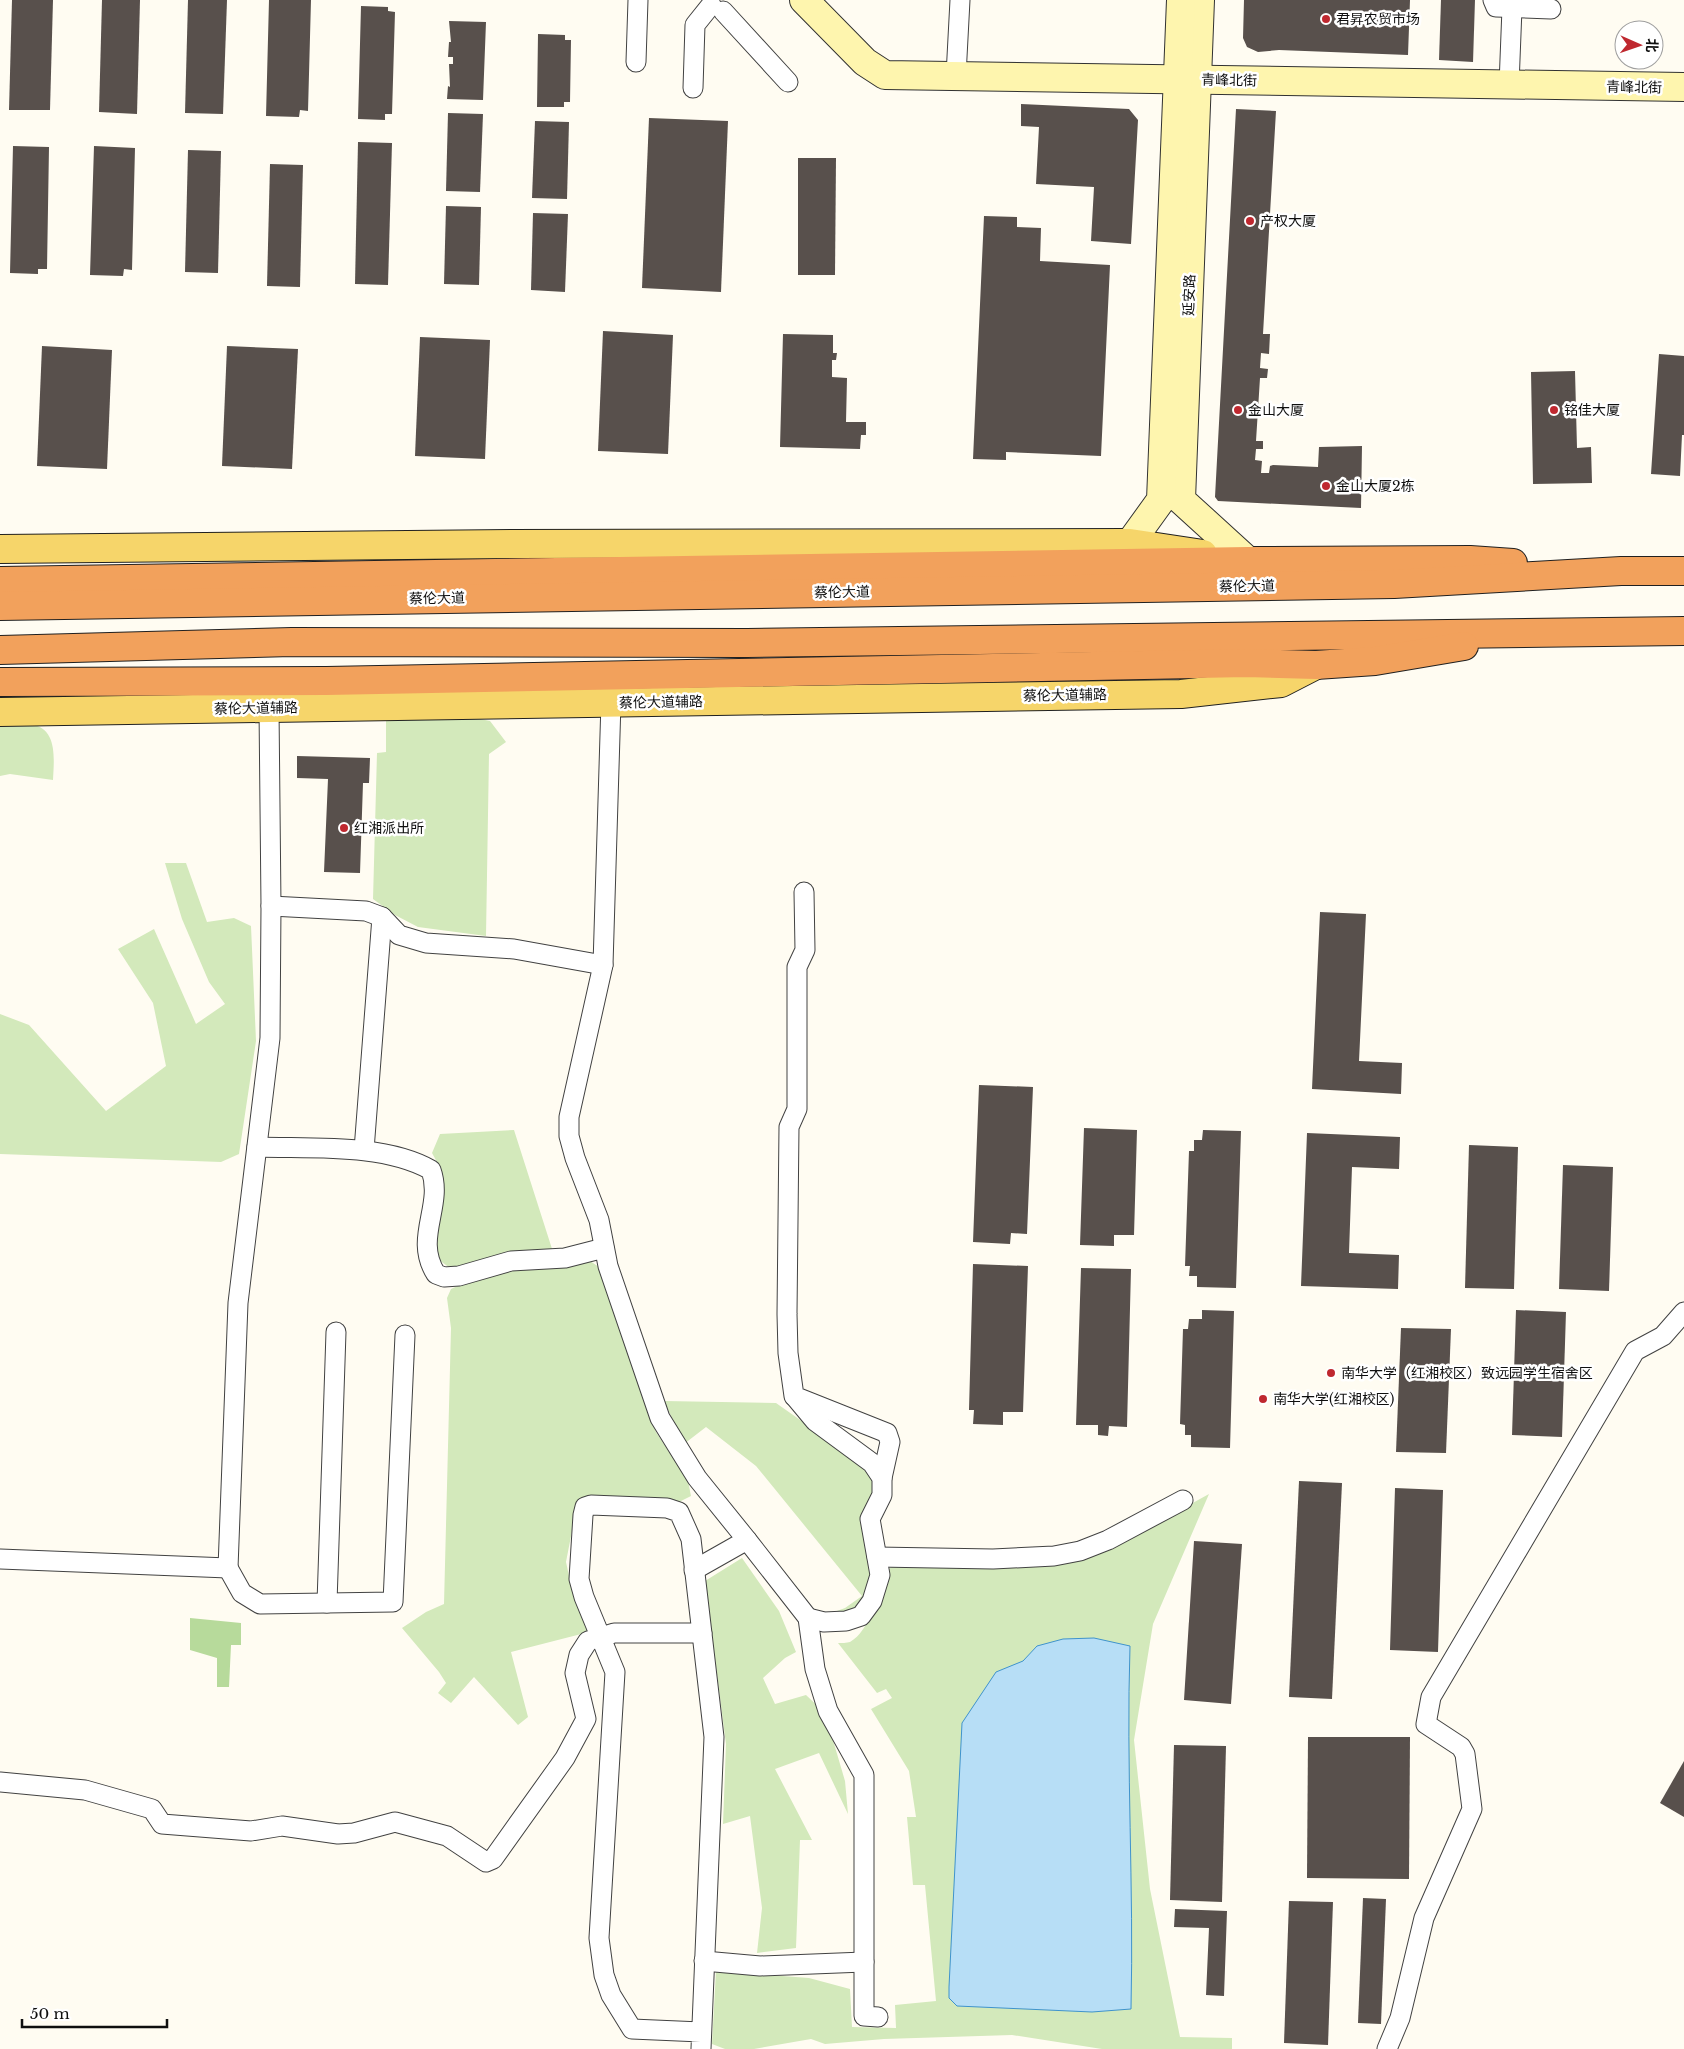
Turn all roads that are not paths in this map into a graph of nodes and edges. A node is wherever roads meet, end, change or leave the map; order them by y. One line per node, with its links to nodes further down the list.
1 (638, 0): 10 (street)
2 (804, 0): 11 (main road, 青峰北街)
3 (960, 0): 11 (street)
4 (1180, 0): 12 (main road, 延安路)
5 (1200, 0): 12 (main road, 延安路)
6 (1493, 0): 8 (street)
7 (719, 4): 13 (street); 15 (street)
8 (1512, 8): 9 (street); 14 (street)
9 (1551, 9)
10 (636, 62)
11 (956, 76): 12 (main road, 青峰北街)
12 (1187, 80): 14 (main road, 青峰北街); 17 (main road, 延安路); 19 (main road, 延安路)
13 (788, 82)
14 (1508, 85): 16 (main road, 青峰北街)
15 (693, 88)
16 (1684, 88)
17 (1130, 543): 18 (main road); 19 (main road)
18 (0, 549)
19 (1248, 561): 20 (highway); 22 (highway)
20 (1621, 571): 21 (highway, 蔡伦大道); 23 (highway, 蔡伦大道)
21 (1684, 571)
22 (0, 581)
23 (0, 606)
24 (1684, 631): 25 (highway)
25 (1548, 632): 26 (highway); 27 (highway)
26 (0, 650)
27 (1316, 665): 28 (highway); 29 (main road, 蔡伦大道辅路)
28 (0, 682)
29 (611, 702): 30 (main road, 蔡伦大道辅路); 35 (street)
30 (269, 708): 31 (main road, 蔡伦大道辅路); 33 (street)
31 (0, 712)
32 (804, 892): 42 (street)
33 (271, 906): 34 (street); 36 (street)
34 (382, 917): 35 (street); 37 (street)
35 (603, 966): 38 (street)
36 (257, 1148): 37 (street); 48 (street)
37 (364, 1150): 38 (street)
38 (604, 1248): 45 (street)
39 (1684, 1312): 59 (street)
40 (336, 1332): 50 (street)
41 (405, 1335): 50 (street)
42 (794, 1396): 43 (street); 43 (street)
43 (882, 1478): 46 (street)
44 (1183, 1500): 46 (street)
45 (747, 1540): 49 (street); 51 (street)
46 (877, 1557): 51 (street)
47 (0, 1560): 48 (street)
48 (228, 1568): 50 (street)
49 (694, 1570): 52 (street); 53 (street)
50 (328, 1603)
51 (808, 1618): 56 (street)
52 (702, 1633): 53 (street); 55 (street)
53 (600, 1637): 54 (street); 58 (street)
54 (0, 1782)
55 (704, 1961): 56 (street); 58 (street)
56 (864, 1962): 57 (street)
57 (878, 2017)
58 (701, 2041)
59 (1387, 2049)

